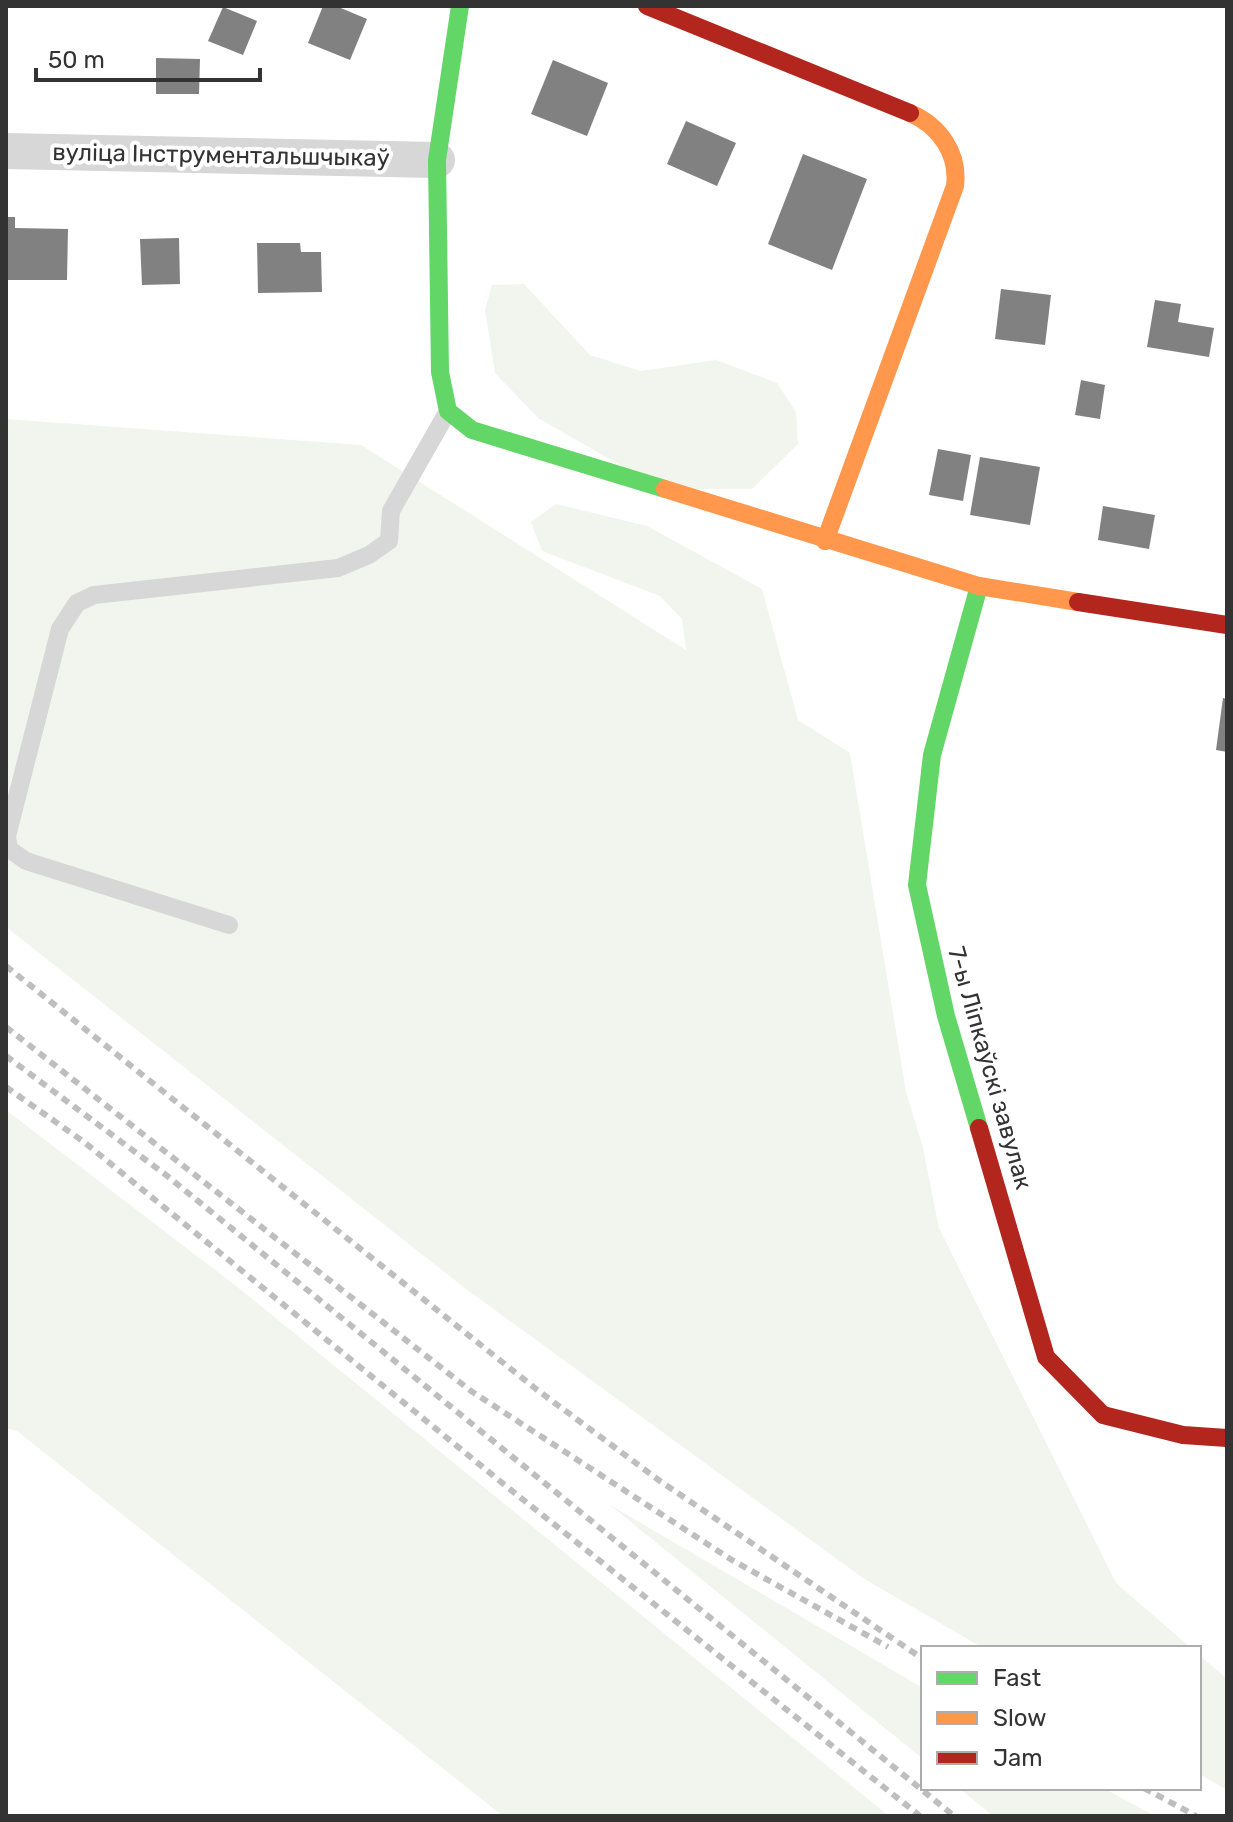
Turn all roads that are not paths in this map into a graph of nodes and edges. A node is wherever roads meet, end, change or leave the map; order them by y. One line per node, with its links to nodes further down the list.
1 (460, 6): 4 (street)
2 (647, 6): 6 (street)
3 (6, 151): 4 (street, вуліца Інструментальшчыкаў)
4 (437, 160): 5 (street)
5 (448, 411): 6 (street); 9 (lane)
6 (825, 541): 7 (street)
7 (979, 586): 8 (street); 10 (street, 7-ы Ліпкаўскі завулак)
8 (1227, 625)
9 (229, 925)
10 (1227, 1438)

